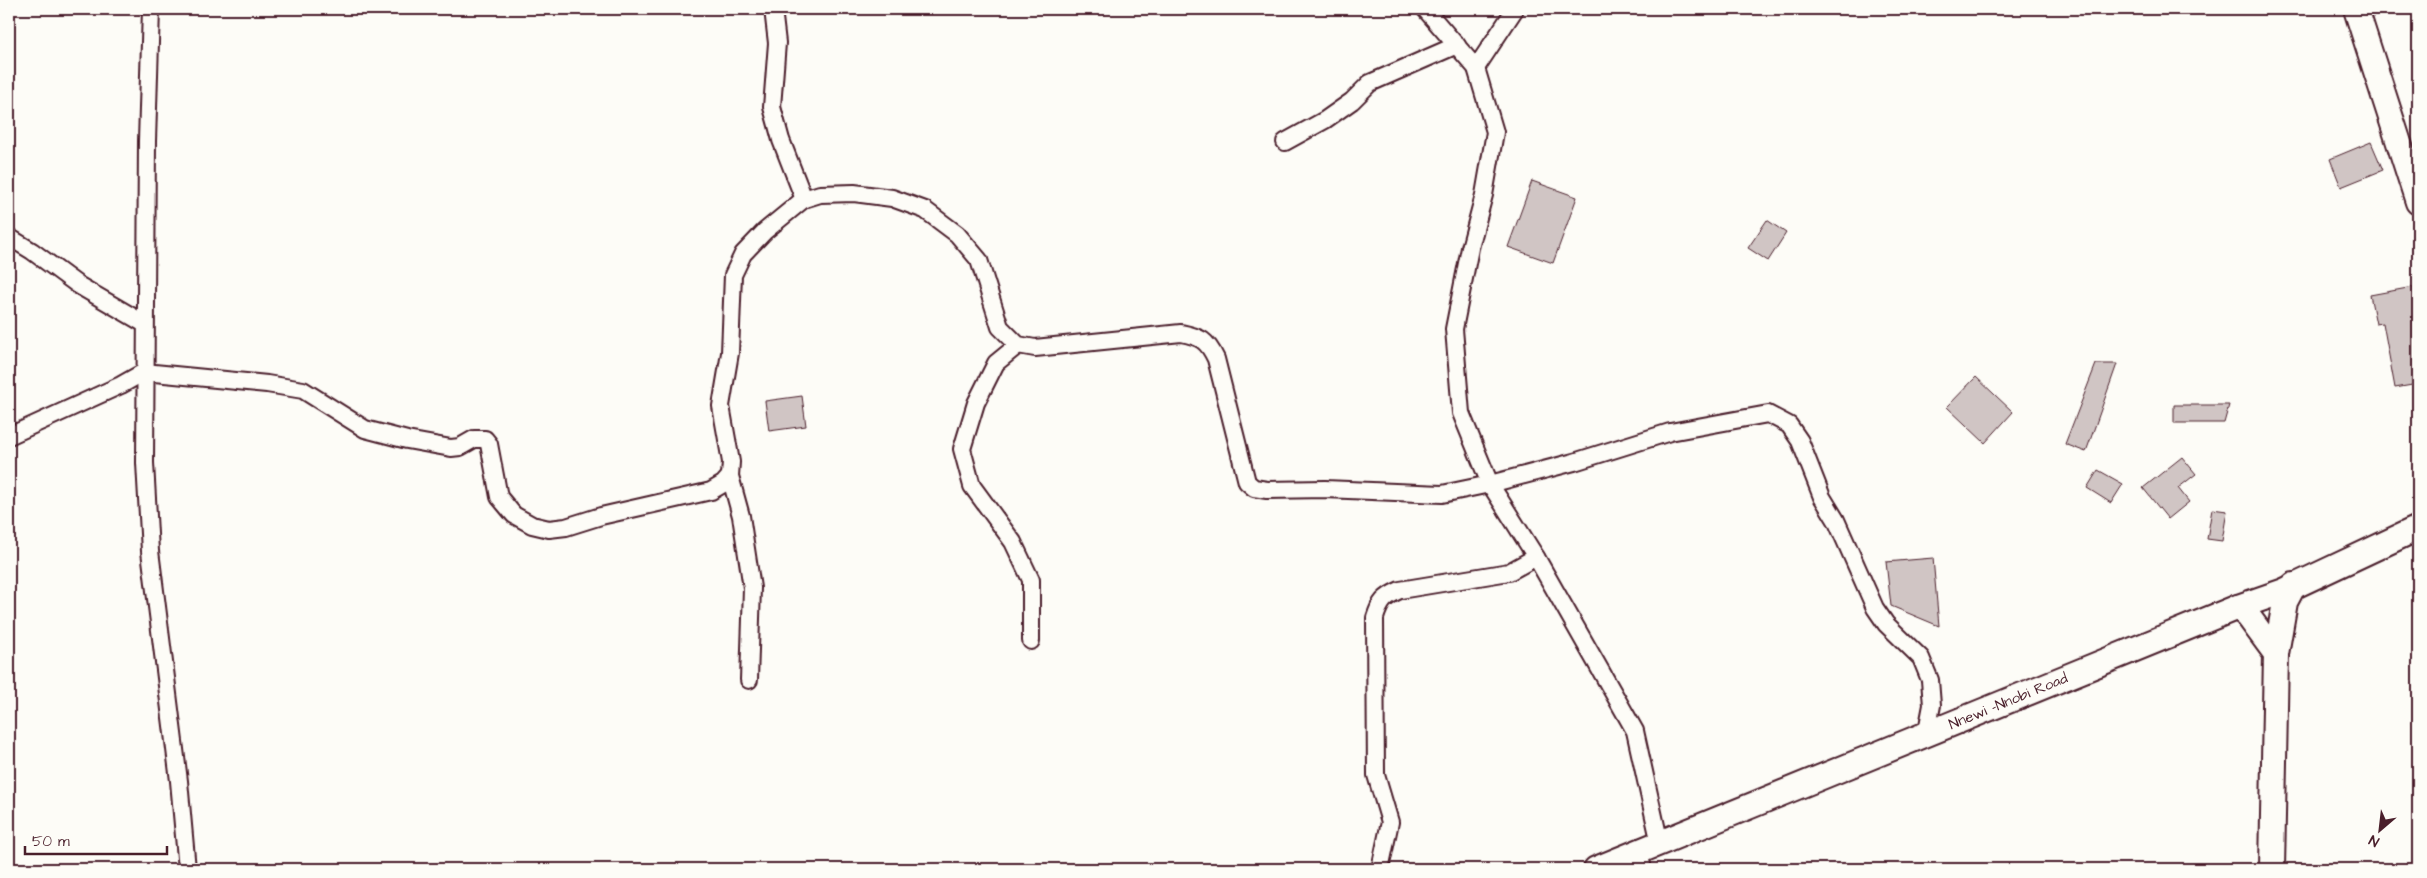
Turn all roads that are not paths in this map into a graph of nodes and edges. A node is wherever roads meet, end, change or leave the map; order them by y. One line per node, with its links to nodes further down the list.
1 (151, 9): 12 (street)
2 (773, 9): 10 (street)
3 (1425, 9): 6 (street)
4 (1514, 9): 7 (street)
5 (2356, 9): 9 (main road)
6 (1457, 45): 7 (street); 8 (street)
7 (1476, 68): 17 (street)
8 (1285, 142)
9 (2417, 197)
10 (804, 199): 13 (street); 16 (street)
11 (9, 237): 12 (street)
12 (145, 324): 14 (street)
13 (1018, 345): 17 (street); 22 (street)
14 (144, 372): 15 (street); 16 (street); 27 (street)
15 (9, 436)
16 (730, 476): 24 (street)
17 (1490, 484): 19 (street); 25 (street)
18 (2418, 528): 20 (main road, Nnewi -Nnobi Road)
19 (1536, 557): 26 (street); 28 (street)
20 (2294, 585): 21 (main road, Nnewi -Nnobi Road); 23 (main road)
21 (2238, 607): 23 (main road); 25 (main road, Nnewi -Nnobi Road)
22 (1031, 641)
23 (2276, 654): 30 (main road)
24 (749, 680)
25 (1926, 736): 26 (main road, Nnewi -Nnobi Road)
26 (1647, 855): 29 (main road, Nnewi -Nnobi Road)
27 (187, 869)
28 (1380, 869)
29 (1596, 869)
30 (2272, 869)

